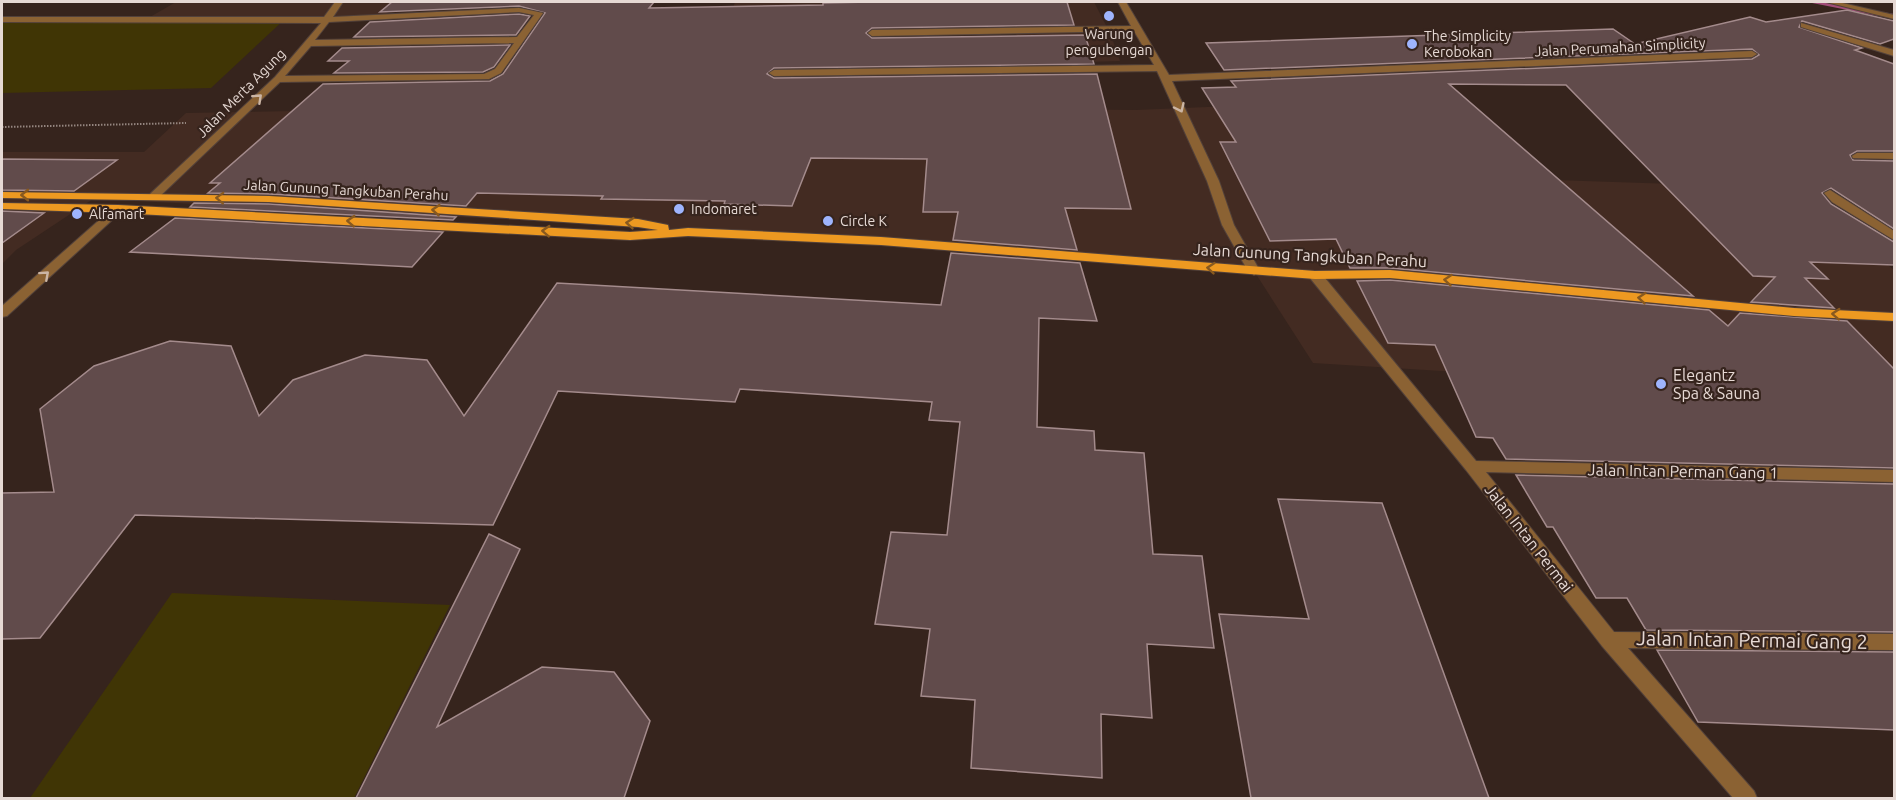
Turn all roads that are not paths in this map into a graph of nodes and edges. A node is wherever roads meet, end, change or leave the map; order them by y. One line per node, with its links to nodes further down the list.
1 (339, 2): 5 (street, Jalan Merta Agung)
2 (1122, 2): 8 (street)
3 (1830, 2): 4 (street)
4 (1894, 17)
5 (326, 19): 6 (street); 10 (street); 11 (street, Jalan Merta Agung)
6 (2, 20)
7 (1804, 25): 12 (street)
8 (1138, 28): 9 (street); 15 (street)
9 (872, 33)
10 (521, 40): 11 (street); 16 (street)
11 (307, 43): 16 (street, Jalan Merta Agung)
12 (1894, 53)
13 (1752, 54): 15 (street, Jalan Perumahan Simplicity)
14 (774, 73): 15 (street, Jalan Perumahan Simplicity)
15 (1162, 73): 26 (street, one-way to 26)
16 (278, 79): 21 (street, Jalan Merta Agung, one-way to 16)
17 (1857, 156): 18 (street)
18 (1894, 156)
19 (1830, 193): 25 (street)
20 (2, 195): 21 (main road, Jalan Gunung Tangkuban Perahu, one-way to 20)
21 (154, 196): 24 (main road, Jalan Gunung Tangkuban Perahu, one-way to 21)
22 (2, 207): 23 (main road, Jalan Gunung Tangkuban Perahu)
23 (118, 209): 24 (main road, Jalan Gunung Tangkuban Perahu, one-way to 23); 28 (street, one-way to 23)
24 (688, 232): 26 (main road, Jalan Gunung Tangkuban Perahu, one-way to 24)
25 (1894, 236)
26 (1254, 271): 27 (main road, Jalan Gunung Tangkuban Perahu)
27 (1315, 275): 29 (main road, Jalan Gunung Tangkuban Perahu, one-way to 27); 30 (street, Jalan Intan Permai)
28 (2, 314)
29 (1894, 316)
30 (1472, 466): 31 (street, Jalan Intan Perman Gang 1); 32 (street, Jalan Intan Permai)
31 (1894, 476)
32 (1609, 640): 33 (street, Jalan Intan Permai Gang 2); 34 (street, Jalan Intan Permai)
33 (1894, 642)
34 (1746, 798)

